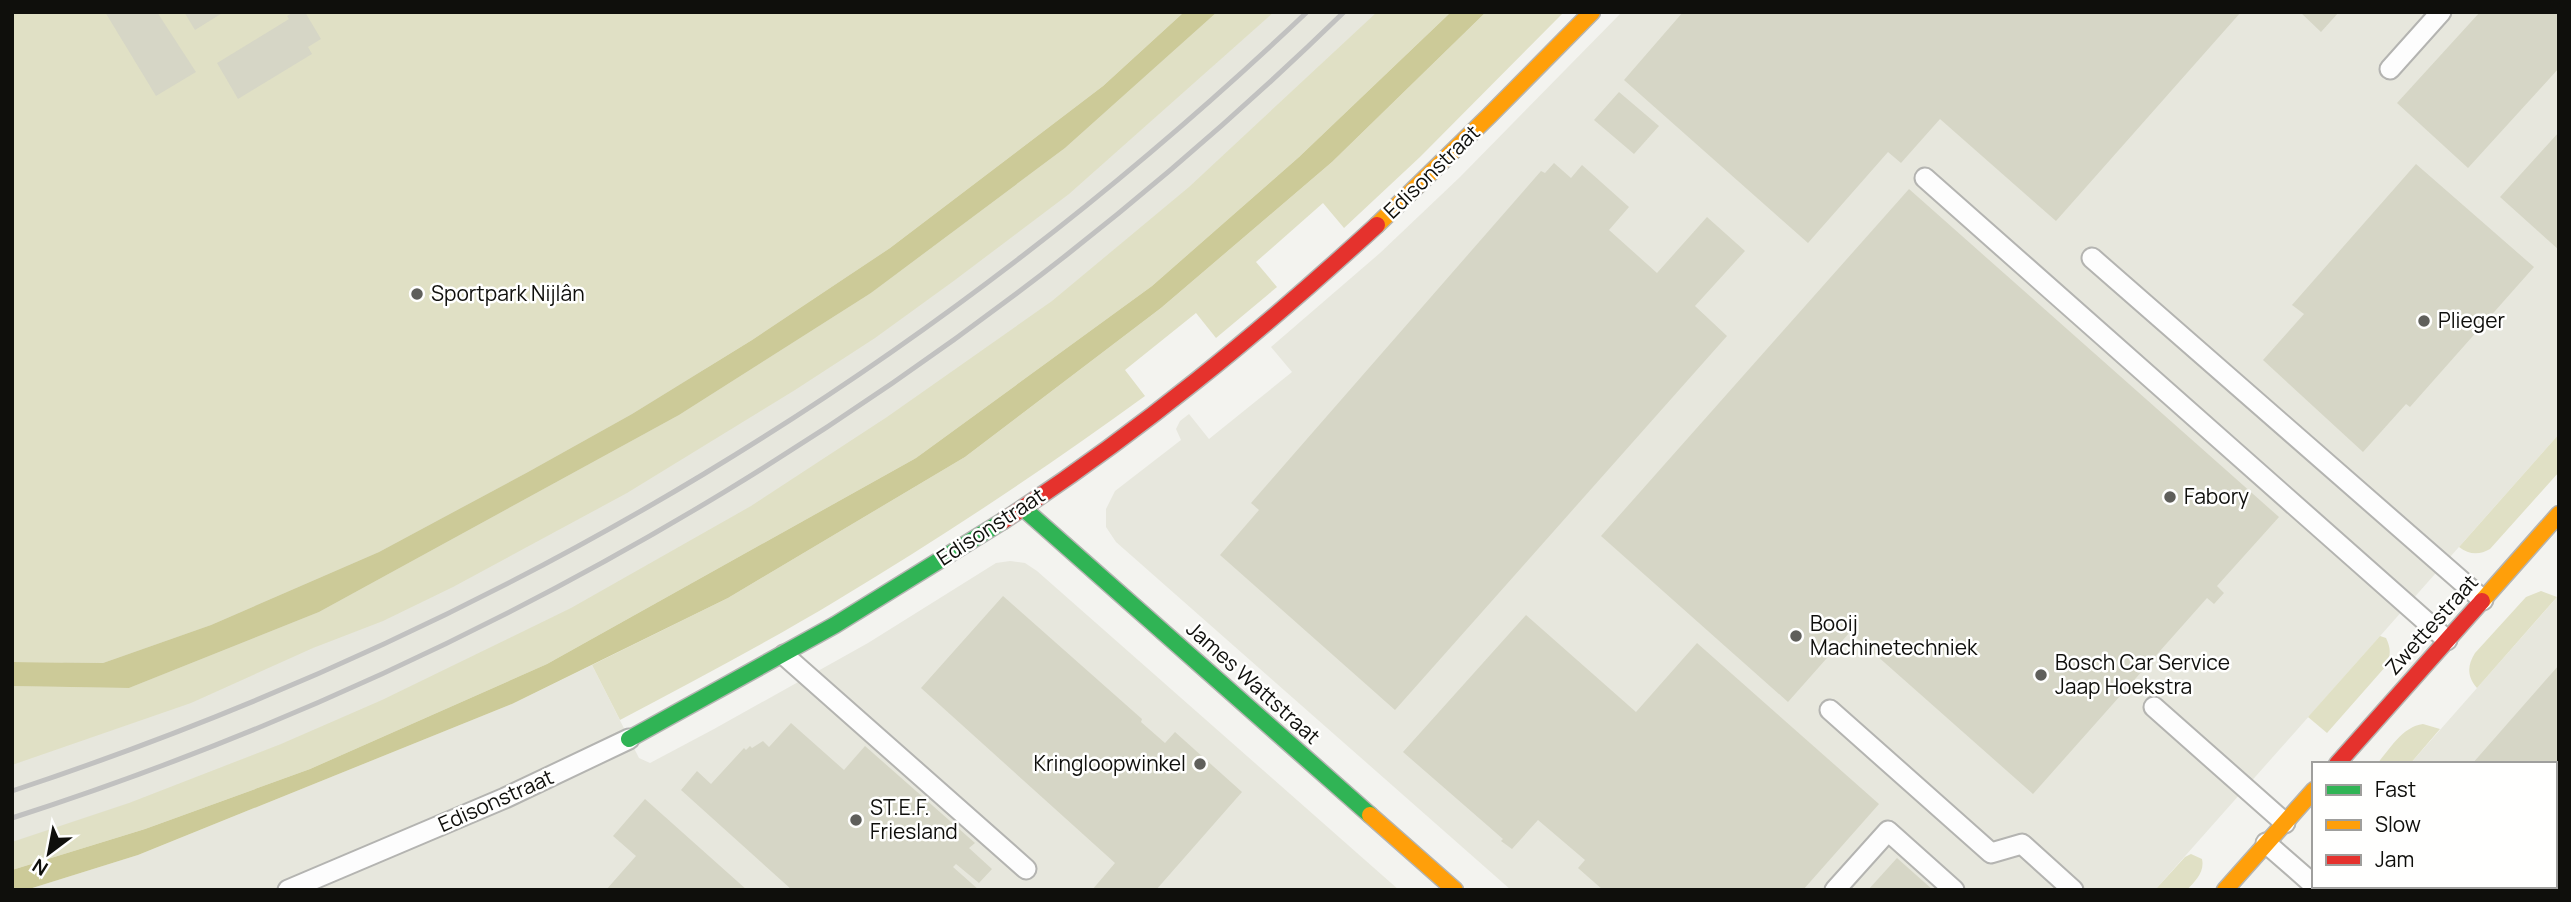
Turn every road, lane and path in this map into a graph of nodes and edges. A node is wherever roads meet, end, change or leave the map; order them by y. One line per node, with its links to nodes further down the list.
1 (1592, 12): 6 (street, Edisonstraat)
2 (2441, 12): 3 (lane)
3 (2389, 69)
4 (1925, 178): 10 (lane)
5 (2092, 258): 9 (lane)
6 (1023, 508): 11 (street, Edisonstraat); 22 (street, James Wattstraat)
7 (2559, 514): 8 (street, Zwettestraat)
8 (2552, 535): 9 (street, Zwettestraat)
9 (2483, 600): 10 (street, Zwettestraat)
10 (2447, 640): 15 (street, Zwettestraat)
11 (784, 655): 14 (street, Edisonstraat); 19 (lane)
12 (2154, 707): 17 (lane)
13 (1830, 710): 25 (lane)
14 (629, 739): 21 (lane, Edisonstraat)
15 (2339, 762)
16 (2312, 792): 17 (street)
17 (2285, 823): 18 (street)
18 (2266, 843): 20 (lane); 26 (street)
19 (1026, 869)
20 (2312, 883)
21 (288, 890)
22 (1455, 890)
23 (1835, 890): 24 (lane)
24 (1954, 890)
25 (2073, 890)
26 (2225, 890)

